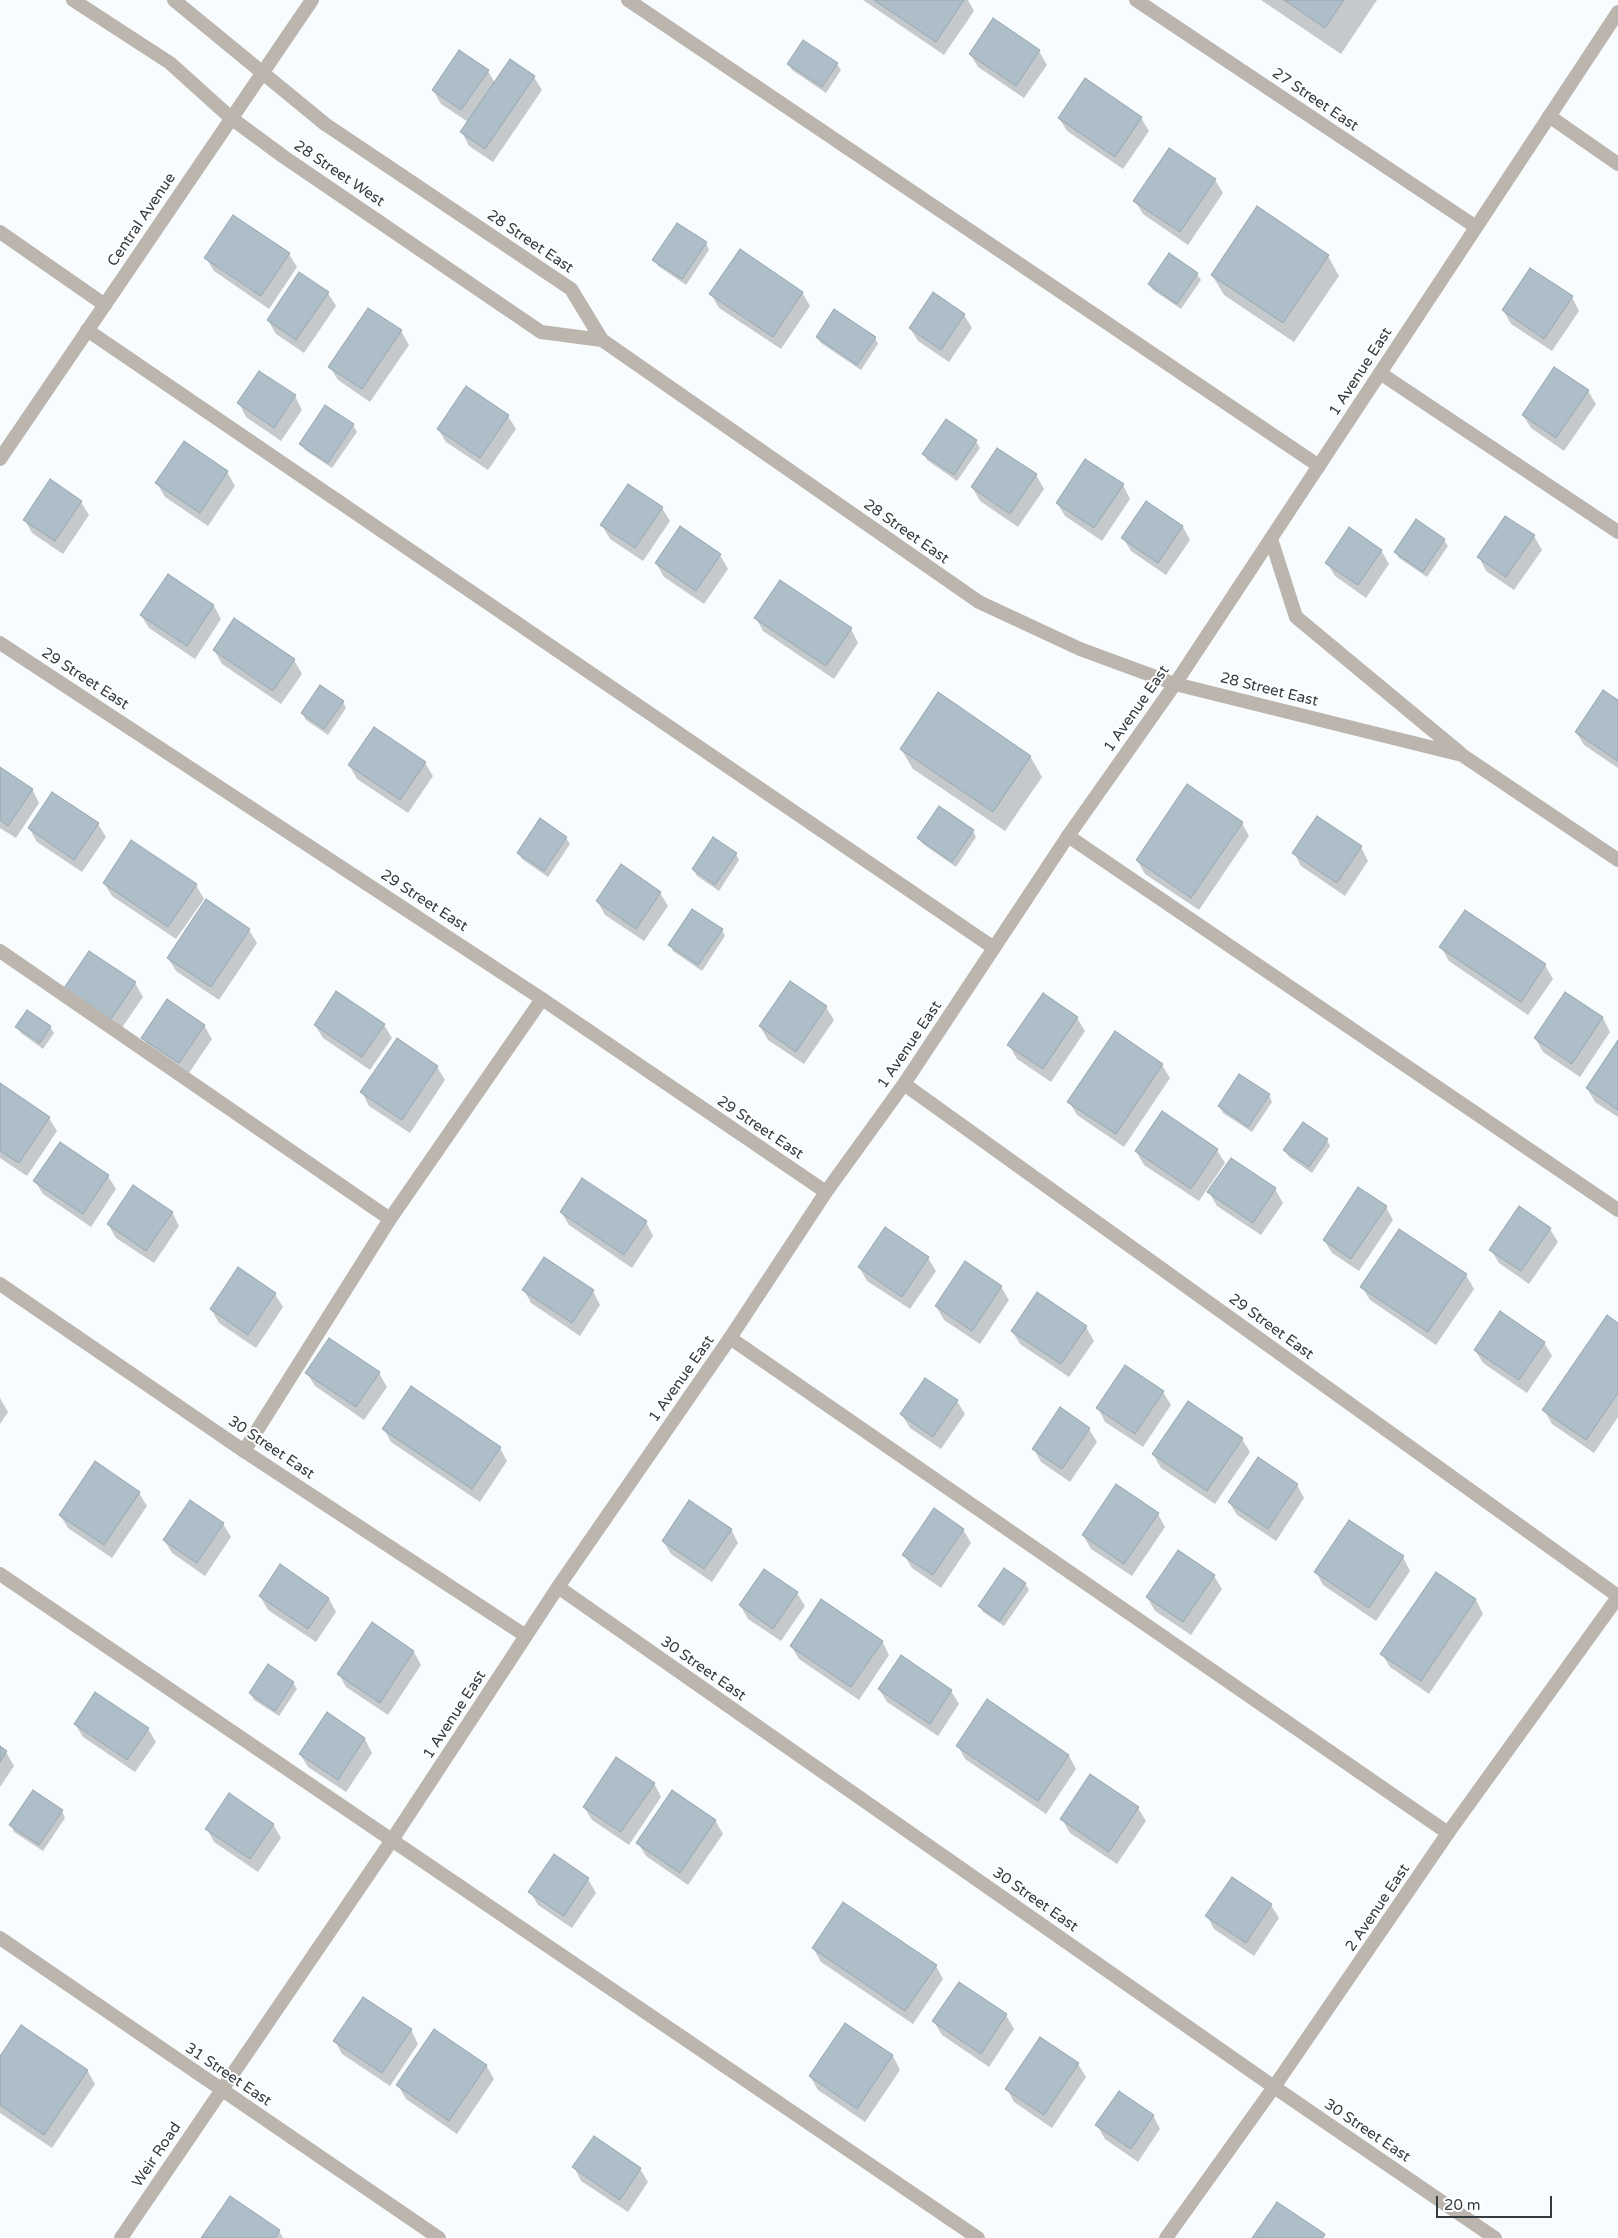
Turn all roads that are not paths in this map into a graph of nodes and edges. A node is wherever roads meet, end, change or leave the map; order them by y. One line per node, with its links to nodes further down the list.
1 (73, 0): 9 (street, 28 Street West)
2 (174, 0): 7 (street)
3 (312, 0): 7 (street, Central Avenue)
4 (628, 0): 18 (street)
5 (1136, 0): 11 (street, 27 Street East)
6 (1618, 12): 8 (street, 1 Avenue East)
7 (263, 72): 9 (street, Central Avenue); 15 (street, 28 Street East)
8 (1549, 116): 10 (street); 11 (street, 1 Avenue East)
9 (231, 118): 13 (street, Central Avenue); 15 (street, 28 Street West)
10 (1618, 164)
11 (1476, 227): 16 (street, 1 Avenue East)
12 (0, 232): 13 (street)
13 (105, 305): 14 (street, Central Avenue)
14 (87, 330): 17 (street, Central Avenue); 26 (street)
15 (602, 340): 22 (street, 28 Street East)
16 (1380, 373): 18 (street, 1 Avenue East); 19 (street)
17 (0, 459)
18 (1319, 466): 20 (street, 1 Avenue East)
19 (1618, 532)
20 (1271, 538): 22 (street, 1 Avenue East); 23 (street)
21 (0, 643): 28 (street, 29 Street East)
22 (1175, 684): 23 (street, 28 Street East); 24 (street, 1 Avenue East)
23 (1462, 755): 25 (street, 28 Street East)
24 (1068, 836): 26 (street, 1 Avenue East); 31 (street)
25 (1618, 860)
26 (994, 948): 29 (street, 1 Avenue East)
27 (0, 951): 32 (street)
28 (542, 999): 30 (street, 29 Street East); 32 (street)
29 (904, 1084): 30 (street, 1 Avenue East); 38 (street, 29 Street East)
30 (826, 1192): 34 (street, 1 Avenue East)
31 (1618, 1210)
32 (390, 1219): 35 (street)
33 (0, 1284): 35 (street, 30 Street East)
34 (730, 1338): 37 (street, 1 Avenue East); 40 (street)
35 (244, 1451): 39 (street, 30 Street East)
36 (0, 1574): 41 (street)
37 (558, 1587): 39 (street, 1 Avenue East); 43 (street, 30 Street East)
38 (1618, 1597): 40 (street, 2 Avenue East)
39 (526, 1636): 41 (street, 1 Avenue East)
40 (1448, 1833): 43 (street, 2 Avenue East)
41 (392, 1840): 44 (street, 1 Avenue East); 47 (street)
42 (0, 1938): 44 (street, 31 Street East)
43 (1274, 2087): 48 (street, 2 Avenue East); 49 (street, 30 Street East)
44 (220, 2090): 45 (street, Weir Road); 46 (street, 31 Street East)
45 (121, 2238)
46 (439, 2238)
47 (978, 2238)
48 (1166, 2238)
49 (1494, 2238)

